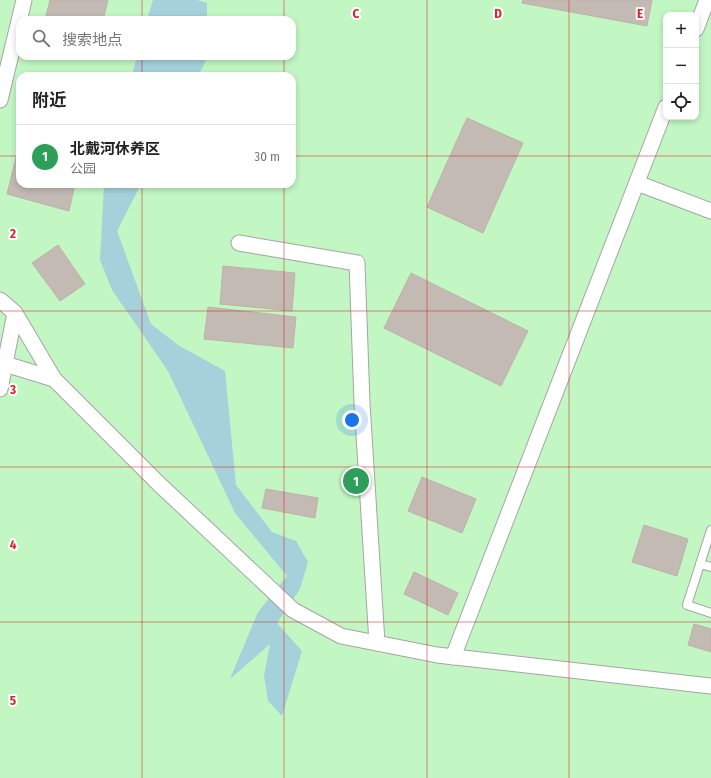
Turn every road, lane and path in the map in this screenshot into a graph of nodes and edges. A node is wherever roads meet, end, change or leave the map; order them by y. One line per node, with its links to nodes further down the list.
1 (24, 0): 3 (street)
2 (707, 0): 4 (street)
3 (20, 16)
4 (699, 21)
5 (16, 33): 6 (street)
6 (0, 100)
7 (663, 115): 8 (street)
8 (637, 183): 9 (street); 21 (street)
9 (711, 211)
10 (239, 243): 20 (street)
11 (0, 300): 12 (street)
12 (15, 313): 13 (street); 14 (street)
13 (5, 364): 14 (street); 15 (street)
14 (54, 379): 20 (street)
15 (0, 389)
16 (711, 530): 17 (lane)
17 (700, 564): 18 (lane); 19 (lane)
18 (711, 567)
19 (711, 613)
20 (377, 643): 21 (street)
21 (453, 657): 22 (street)
22 (711, 686)

